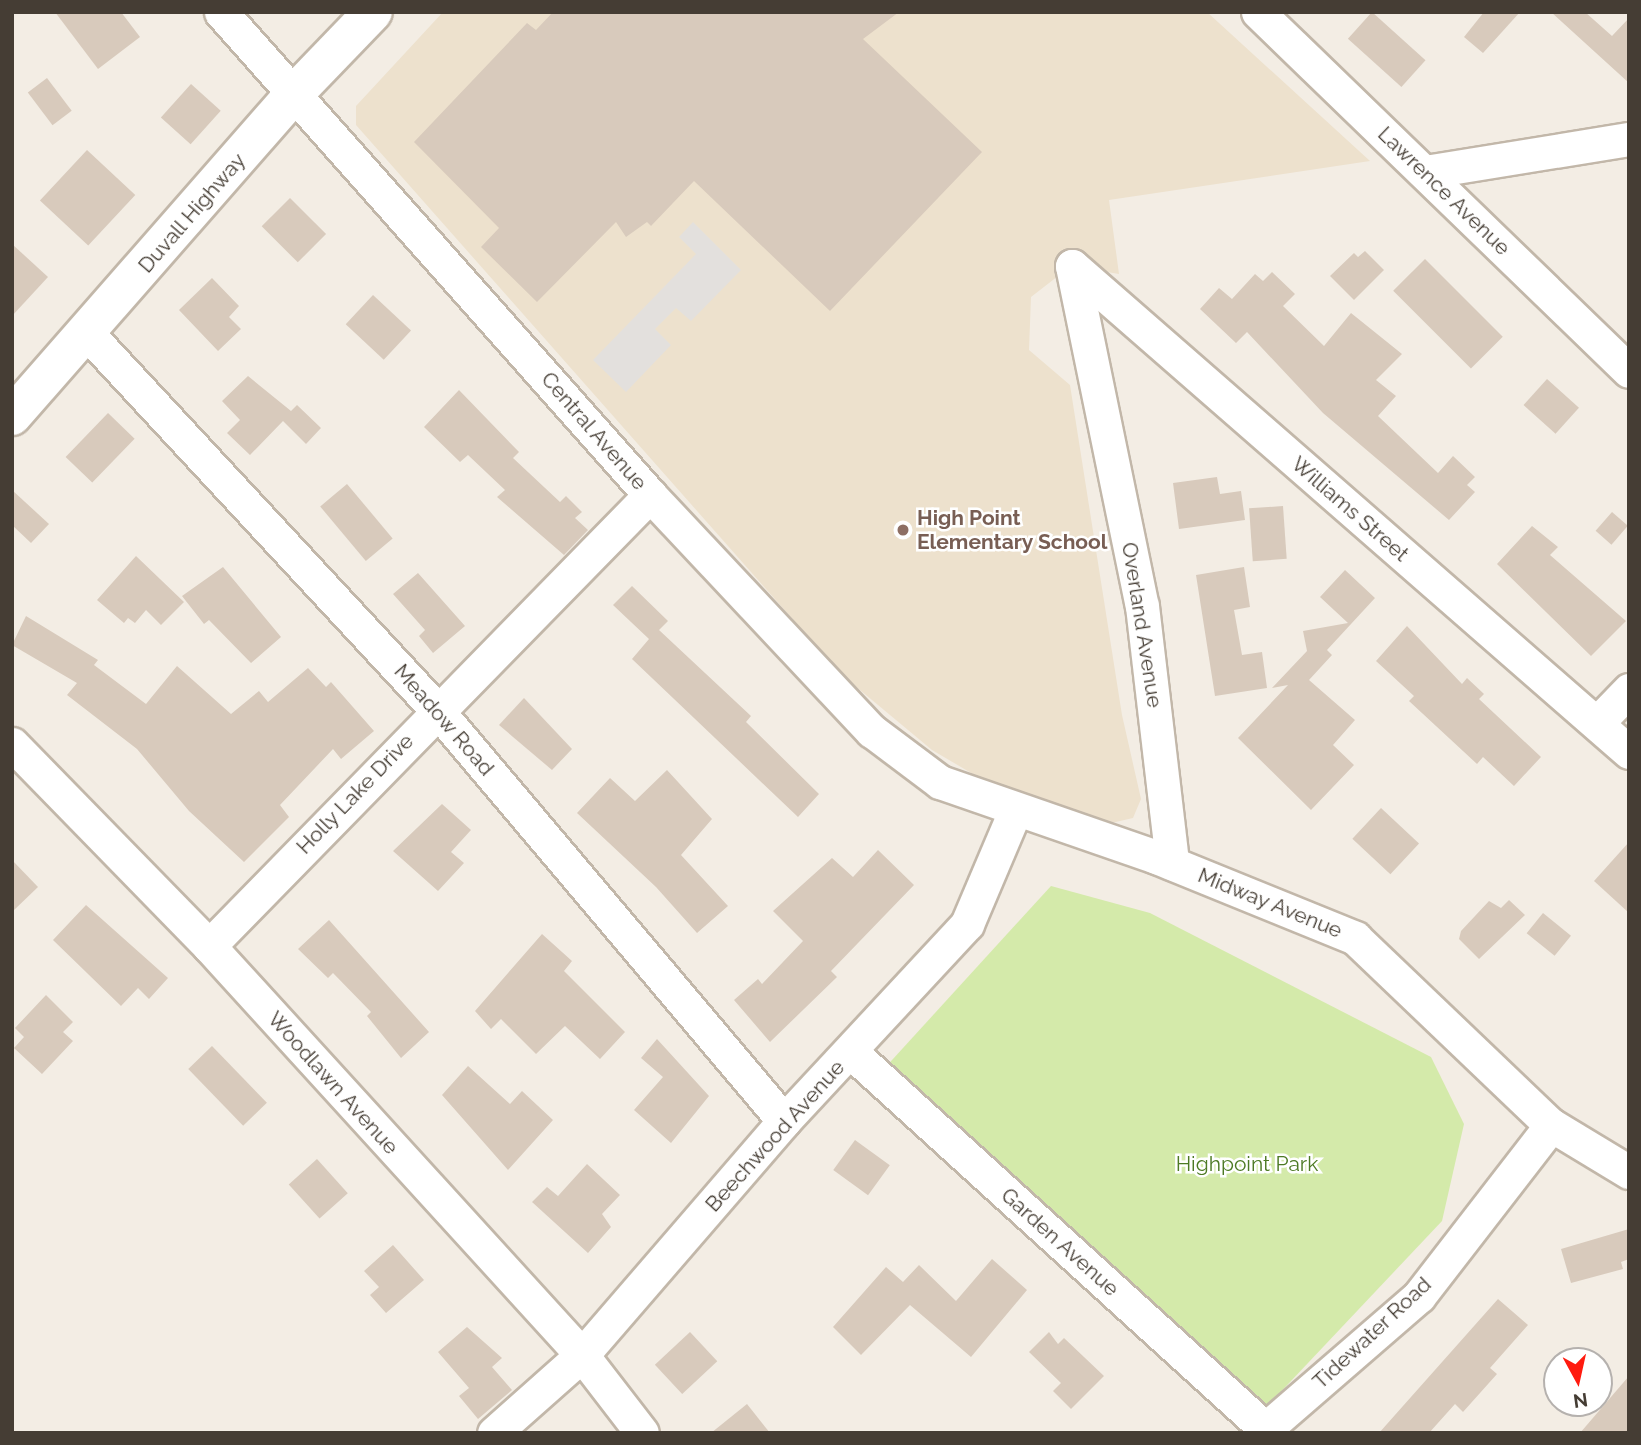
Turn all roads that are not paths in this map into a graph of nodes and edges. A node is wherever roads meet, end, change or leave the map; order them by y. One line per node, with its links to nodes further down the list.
1 (221, 12): 4 (street, Central Avenue)
2 (373, 12): 4 (street, Duvall Highway)
3 (1258, 12): 6 (street, Lawrence Avenue)
4 (295, 93): 8 (street, Duvall Highway); 11 (street, Central Avenue)
5 (1629, 139): 6 (street)
6 (1424, 172): 9 (street, Lawrence Avenue)
7 (1072, 266): 14 (street, Williams Street); 18 (street, Overland Avenue)
8 (88, 334): 10 (street, Duvall Highway); 13 (street, Meadow Road)
9 (1629, 371)
10 (12, 416)
11 (650, 495): 13 (street, Holly Lake Drive); 17 (street, Central Avenue)
12 (1629, 690): 14 (street)
13 (436, 709): 19 (street, Holly Lake Drive); 21 (street, Meadow Road)
14 (1597, 723): 16 (street, Williams Street)
15 (12, 744): 19 (street, Woodlawn Avenue)
16 (1629, 752)
17 (1009, 809): 18 (street, Midway Avenue); 20 (street, Beechwood Avenue)
18 (1172, 863): 22 (street, Midway Avenue)
19 (209, 946): 24 (street, Woodlawn Avenue)
20 (851, 1052): 21 (street, Beechwood Avenue); 25 (street, Garden Avenue)
21 (784, 1121): 24 (street, Beechwood Avenue)
22 (1551, 1125): 23 (street, Midway Avenue); 25 (street, Tidewater Road)
23 (1629, 1172)
24 (582, 1355): 26 (street, Beechwood Avenue); 27 (street, Woodlawn Avenue)
25 (1265, 1431)
26 (494, 1433)
27 (642, 1433)

